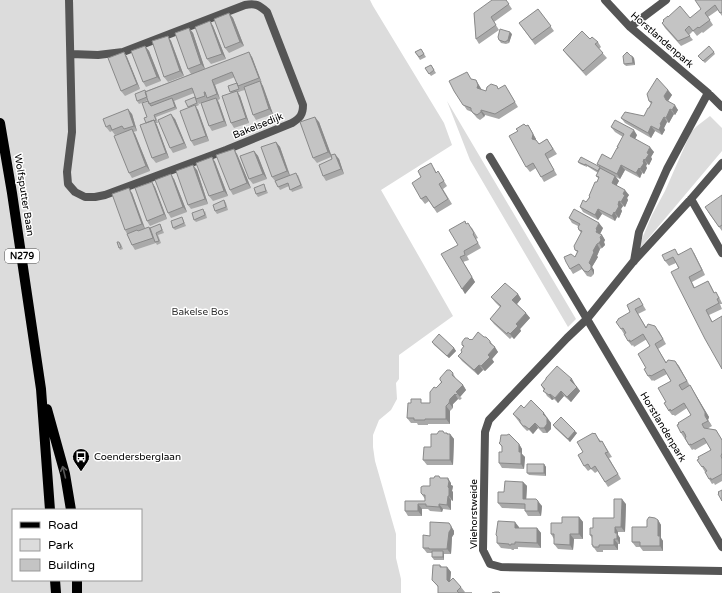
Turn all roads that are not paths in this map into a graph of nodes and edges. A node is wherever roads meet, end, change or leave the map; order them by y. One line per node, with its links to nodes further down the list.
1 (69, 0): 5 (street, Bakelsedijk)
2 (605, 0): 4 (street, Horstlandenpark)
3 (666, 0): 4 (street)
4 (630, 27): 6 (street, Horstlandenpark)
5 (71, 54): 5 (street, Bakelsedijk)
6 (708, 93): 7 (street, Horstlandenpark); 13 (street)
7 (722, 107)
8 (0, 123): 15 (main road, Wolfsputter Baan / N279)
9 (490, 157): 14 (street, Horstlandenpark)
10 (722, 163): 11 (street)
11 (692, 199): 12 (street); 13 (street)
12 (722, 253)
13 (634, 262): 14 (street)
14 (587, 318): 18 (street, Horstlandenpark); 19 (street, Vliehorstweide)
15 (41, 389): 16 (main road, Wolfsputter Baan / N279); 17 (main road, Wolfsputter Baan / N279, one-way to 15)
16 (50, 509)
17 (70, 509)
18 (722, 547)
19 (722, 571)
20 (55, 581): 22 (main road)
21 (77, 581): 23 (main road)
22 (56, 593)
23 (78, 593)

